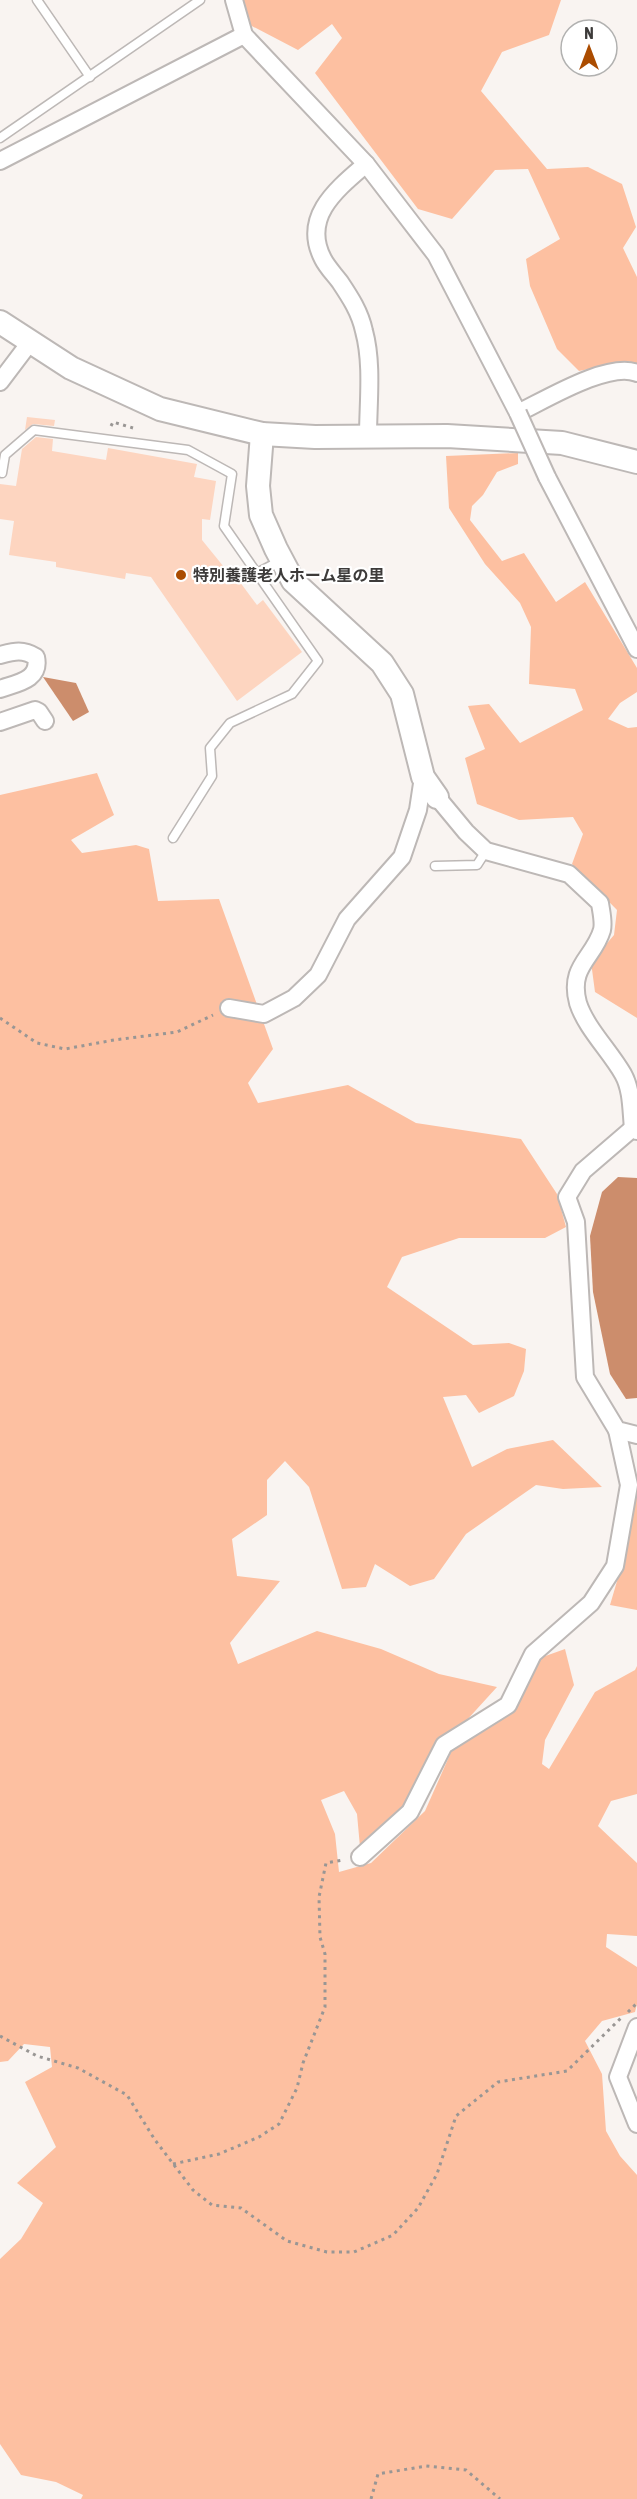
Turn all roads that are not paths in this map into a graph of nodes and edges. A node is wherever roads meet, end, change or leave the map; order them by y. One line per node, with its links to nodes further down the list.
1 (38, 0): 5 (lane)
2 (200, 0): 5 (lane)
3 (234, 0): 4 (street)
4 (244, 35): 7 (street); 8 (street)
5 (90, 77): 6 (lane)
6 (0, 138)
7 (0, 161)
8 (366, 164): 13 (street); 15 (street)
9 (0, 322): 10 (street)
10 (31, 341): 12 (street); 14 (street)
11 (637, 373): 13 (street)
12 (0, 382)
13 (518, 412): 20 (street, bridge)
14 (262, 434): 15 (street); 18 (street)
15 (368, 437): 16 (street)
16 (637, 462)
17 (2, 473): 19 (lane)
18 (281, 560): 19 (lane); 25 (street)
19 (257, 573): 27 (lane)
20 (637, 650)
21 (0, 655): 22 (street)
22 (0, 689)
23 (45, 722): 24 (street)
24 (0, 723)
25 (423, 777): 26 (street); 30 (street)
26 (437, 797): 28 (street)
27 (173, 838)
28 (486, 850): 29 (lane); 31 (street)
29 (435, 866)
30 (229, 1008)
31 (635, 1130): 32 (street)
32 (617, 1430): 33 (street); 34 (street)
33 (637, 1435)
34 (360, 1857)
35 (637, 2027): 36 (street)
36 (637, 2124)

